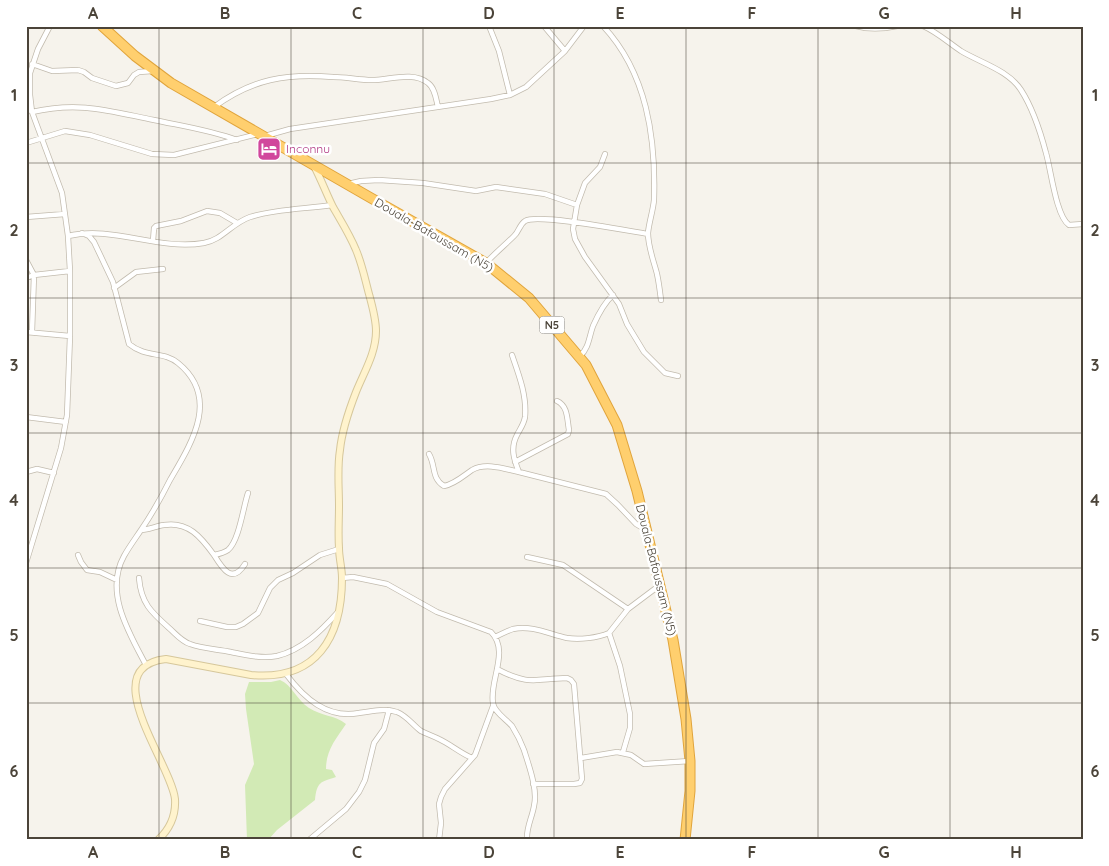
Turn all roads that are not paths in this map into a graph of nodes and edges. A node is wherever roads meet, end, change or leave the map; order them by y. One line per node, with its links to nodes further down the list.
1 (50, 26): 12 (street)
2 (102, 26): 13 (highway, Douala-Bafoussam (N5) / N5)
3 (496, 26): 10 (street)
4 (544, 26): 11 (street)
5 (584, 26): 11 (street)
6 (603, 26): 35 (street)
7 (856, 26): 8 (street)
8 (896, 26)
9 (923, 26): 33 (street)
10 (490, 28): 15 (street)
11 (565, 51): 15 (street)
12 (32, 64): 13 (street); 14 (street)
13 (154, 71): 17 (highway, Douala-Bafoussam (N5) / N5)
14 (28, 80): 19 (street)
15 (510, 95): 18 (street)
16 (26, 107): 19 (street)
17 (214, 107): 18 (street); 20 (highway, Douala-Bafoussam (N5) / N5)
18 (438, 107): 20 (street)
19 (32, 112): 21 (street); 22 (street)
20 (262, 135): 22 (street); 25 (highway, Douala-Bafoussam (N5) / N5)
21 (42, 137): 22 (street); 23 (street); 29 (street)
22 (238, 140)
23 (26, 143)
24 (605, 154): 28 (street)
25 (314, 164): 26 (highway, Douala-Bafoussam (N5) / N5); 27 (street)
26 (347, 184): 28 (street); 39 (highway, Douala-Bafoussam (N5) / N5)
27 (332, 205): 31 (street); 64 (street)
28 (577, 205): 32 (street)
29 (65, 214): 30 (street); 36 (street)
30 (26, 217)
31 (237, 222): 37 (street); 37 (street)
32 (574, 222): 35 (street); 39 (street); 45 (street)
33 (1083, 224)
34 (82, 233): 36 (street); 37 (street); 44 (street)
35 (648, 234): 46 (street)
36 (68, 236): 41 (street)
37 (153, 241)
38 (26, 260): 42 (street)
39 (486, 263): 51 (highway, Douala-Bafoussam (N5) / N5)
40 (163, 269): 44 (street)
41 (70, 271): 42 (street); 49 (street)
42 (34, 275): 43 (street); 48 (street)
43 (26, 278)
44 (114, 288): 62 (street)
45 (613, 295): 51 (street); 52 (street)
46 (662, 300)
47 (26, 332): 48 (street)
48 (32, 332): 49 (street)
49 (70, 336): 55 (street)
50 (512, 355): 57 (street)
51 (580, 356): 63 (highway, Douala-Bafoussam (N5) / N5)
52 (678, 376)
53 (557, 401): 57 (street)
54 (26, 417): 55 (street)
55 (66, 422): 60 (street)
56 (429, 454): 59 (street)
57 (515, 462): 59 (street)
58 (26, 472): 60 (street)
59 (519, 472): 63 (street)
60 (54, 473): 68 (street)
61 (248, 494): 66 (street)
62 (141, 530): 66 (street); 72 (street)
63 (647, 531): 73 (highway, Douala-Bafoussam (N5) / N5)
64 (339, 549): 71 (street); 76 (street)
65 (78, 555): 72 (street)
66 (214, 555): 69 (street)
67 (527, 557): 74 (street)
68 (26, 563)
69 (245, 564)
70 (139, 578): 75 (street)
71 (342, 578): 75 (street); 78 (street)
72 (117, 580): 79 (street)
73 (661, 584): 74 (street); 87 (highway, Douala-Bafoussam (N5) / N5)
74 (628, 609): 77 (street)
75 (339, 612): 81 (street)
76 (200, 621)
77 (609, 633): 78 (street); 84 (street)
78 (495, 636): 80 (street)
79 (146, 665): 81 (street); 89 (street)
80 (497, 669): 82 (street); 86 (street)
81 (286, 674): 83 (street)
82 (493, 706): 85 (street); 88 (street)
83 (389, 710): 85 (street); 90 (street)
84 (623, 752): 86 (street); 87 (street)
85 (472, 758): 91 (street)
86 (581, 758): 88 (street)
87 (690, 761): 93 (highway, Douala-Bafoussam (N5) / N5)
88 (533, 784): 92 (street)
89 (158, 840)
90 (309, 840)
91 (439, 840)
92 (527, 840)
93 (685, 840)

